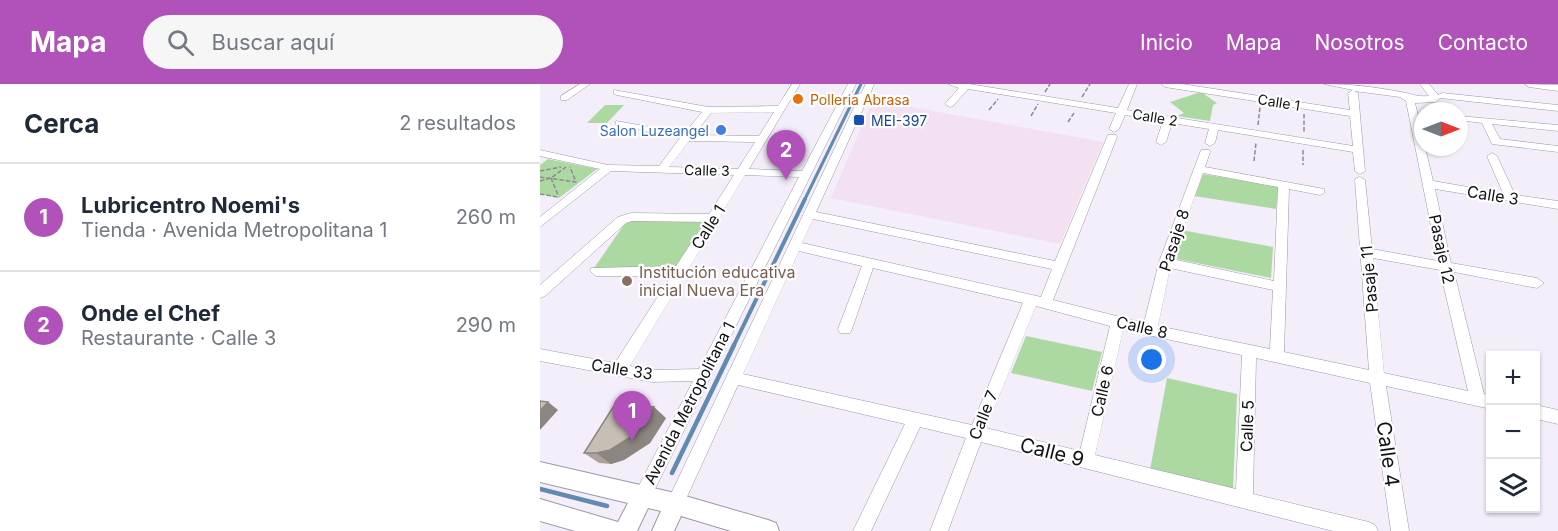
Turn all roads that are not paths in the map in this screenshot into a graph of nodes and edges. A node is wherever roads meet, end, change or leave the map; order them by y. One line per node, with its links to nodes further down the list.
1 (586, 84): 18 (street)
2 (796, 84): 24 (street, Calle 1)
3 (852, 84): 15 (street, Avenida Metropolitana 1)
4 (952, 84): 11 (street, Calle 2)
5 (1133, 84): 25 (street)
6 (1165, 84): 10 (street, Calle 1)
7 (1328, 84): 20 (street)
8 (1424, 84): 20 (street)
9 (1529, 84): 12 (street)
10 (1182, 85): 13 (street, Calle 1)
11 (966, 86): 21 (street); 25 (street, Calle 2)
12 (1558, 88)
13 (1226, 89): 26 (street, Calle 1)
14 (617, 92): 23 (street)
15 (858, 93): 19 (street); 47 (street, Avenida Metropolitana 1); 53 (street, Avenida Metropolitana 1)
16 (1353, 93): 26 (street, Pasaje 11)
17 (1443, 96): 22 (street)
18 (564, 98)
19 (881, 98)
20 (1410, 99): 49 (street, Pasaje 12)
21 (950, 104)
22 (1558, 108)
23 (708, 110): 24 (street); 34 (street)
24 (781, 110): 35 (street, Calle 1)
25 (1121, 112): 27 (street, Calle 2); 60 (street, Calle 7)
26 (1356, 114): 39 (street, Pasaje 11)
27 (1168, 119): 32 (street, Calle 2); 36 (street)
28 (1468, 119): 29 (street)
29 (1485, 120): 31 (street); 37 (street)
30 (619, 123): 34 (street)
31 (1509, 123): 33 (street); 37 (street)
32 (1214, 127): 39 (street, Calle 2); 45 (street, Pasaje 8)
33 (1558, 128)
34 (685, 137): 35 (street); 44 (street)
35 (762, 139): 46 (street, Calle 1)
36 (1161, 142)
37 (1522, 145): 38 (street)
38 (1558, 149)
39 (1358, 150): 57 (street, Pasaje 11)
40 (1492, 156): 51 (street)
41 (550, 157): 42 (street); 43 (street, Calle 3)
42 (540, 163)
43 (609, 168): 44 (street, Calle 3); 55 (street)
44 (662, 169): 46 (street, Calle 3)
45 (1198, 169): 48 (street); 58 (street, Pasaje 8)
46 (742, 171): 47 (street, Calle 3); 54 (street, Calle 1)
47 (806, 174): 75 (street, Avenida Metropolitana 1)
48 (1284, 184): 50 (street); 65 (street)
49 (1428, 184): 51 (street, Calle 3); 61 (street, Pasaje 12)
50 (1320, 191)
51 (1511, 197): 52 (street, Calle 3)
52 (1558, 205)
53 (810, 214): 56 (street, Avenida Metropolitana 1); 60 (street)
54 (714, 218): 63 (street, Calle 1); 66 (street)
55 (540, 223)
56 (795, 246): 59 (street, Calle 8); 77 (street, Avenida Metropolitana 1)
57 (1366, 252): 61 (street); 76 (street, Pasaje 11)
58 (1165, 262): 65 (street); 70 (street, Pasaje 8)
59 (869, 263): 67 (street, Calle 8); 69 (street)
60 (1058, 266): 67 (street, Calle 7)
61 (1446, 267): 64 (street); 78 (street, Pasaje 12)
62 (596, 271): 63 (street)
63 (681, 271): 74 (street, Calle 1)
64 (1537, 283)
65 (1280, 287): 73 (street)
66 (540, 293)
67 (1038, 302): 68 (street, Calle 8); 82 (street, Calle 7)
68 (1118, 322): 70 (street, Calle 8); 83 (street, Calle 6)
69 (845, 329)
70 (1150, 329): 71 (street, Calle 8)
71 (1249, 351): 73 (street, Calle 8); 86 (street, Calle 5)
72 (540, 355): 74 (street, Calle 33)
73 (1277, 357): 76 (street, Calle 8)
74 (619, 370): 75 (street, Calle 33)
75 (704, 375): 85 (street, Avenida Metropolitana 1)
76 (1377, 377): 78 (street, Calle 8); 96 (street, Calle 4)
77 (733, 378): 81 (street, Calle 9); 87 (street, Avenida Metropolitana 1)
78 (1485, 401)
79 (1540, 413): 80 (street)
80 (1558, 417)
81 (916, 419): 82 (street, Calle 9); 93 (street)
82 (975, 433): 83 (street, Calle 9); 94 (street, Calle 7)
83 (1086, 460): 86 (street, Calle 9)
84 (540, 472): 85 (main road)
85 (642, 496): 87 (main road); 90 (main road, Avenida Metropolitana 1)
86 (1244, 501): 95 (street, Calle 9)
87 (675, 504): 91 (main road, Avenida Metropolitana 1); 92 (main road)
88 (540, 510): 89 (main road)
89 (612, 531)
90 (625, 531)
91 (663, 531)
92 (768, 531)
93 (862, 531)
94 (939, 531)
95 (1369, 531)
96 (1400, 531)

